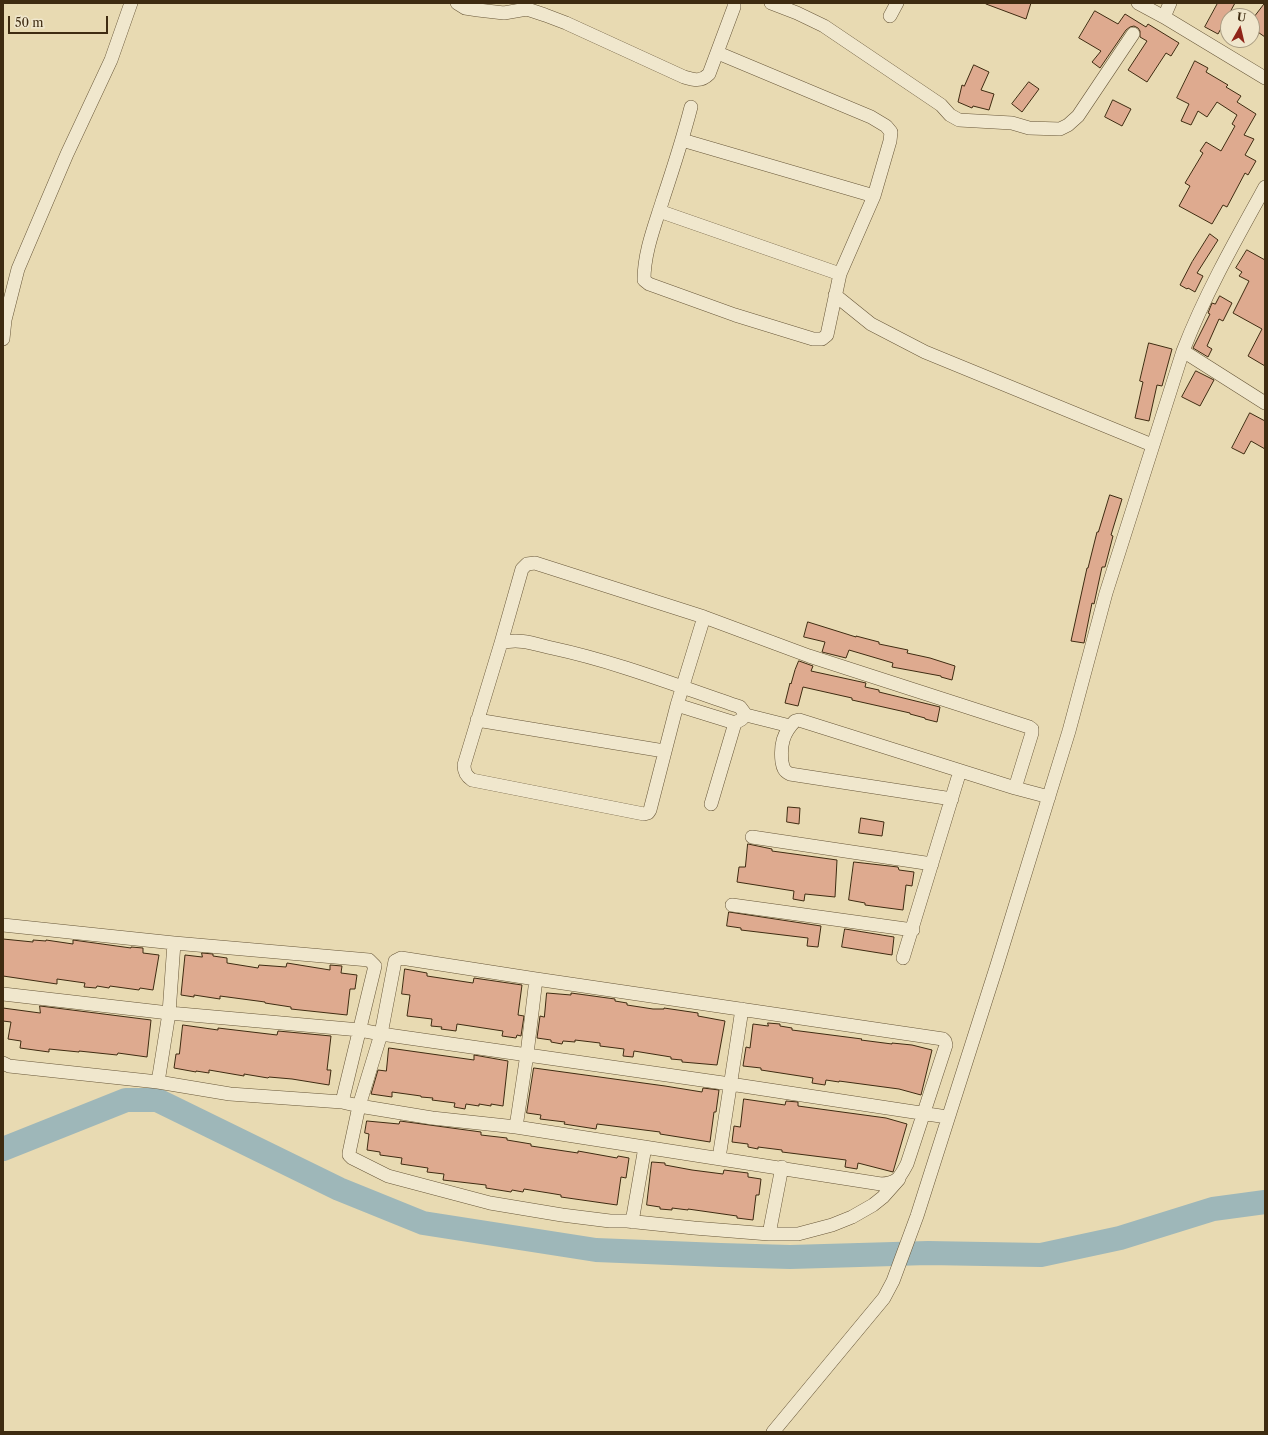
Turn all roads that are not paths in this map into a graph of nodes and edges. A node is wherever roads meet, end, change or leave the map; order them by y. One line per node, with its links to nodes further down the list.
1 (131, 3): 20 (street)
2 (456, 3): 11 (street)
3 (734, 3): 11 (street)
4 (771, 3): 10 (street)
5 (897, 3): 8 (street)
6 (1138, 3): 9 (street)
7 (1170, 3): 9 (street)
8 (890, 16)
9 (1164, 17): 12 (street)
10 (1133, 34)
11 (718, 53): 16 (street)
12 (1265, 78)
13 (691, 108): 14 (street)
14 (682, 140): 16 (street); 17 (street)
15 (1265, 187): 21 (street)
16 (874, 196): 18 (street)
17 (659, 211): 18 (street); 19 (street)
18 (840, 274): 19 (street)
19 (834, 295): 23 (street)
20 (3, 339)
21 (1183, 351): 22 (street); 23 (street)
22 (1265, 403)
23 (1152, 445): 34 (street)
24 (704, 617): 25 (street); 26 (street); 33 (street)
25 (501, 643): 26 (street); 29 (street)
26 (683, 687): 27 (street); 28 (street)
27 (677, 705): 28 (street); 31 (street)
28 (740, 719): 30 (street); 36 (street)
29 (478, 720): 31 (street); 31 (street)
30 (790, 726): 32 (street); 35 (street)
31 (664, 751)
32 (960, 770): 33 (street); 35 (street)
33 (1015, 788): 34 (street)
34 (1050, 797): 57 (street)
35 (952, 799): 38 (street)
36 (711, 804)
37 (752, 837): 38 (street)
38 (932, 864): 41 (street)
39 (732, 905): 41 (street)
40 (3, 925): 42 (street)
41 (913, 930): 43 (street)
42 (174, 943): 47 (street); 48 (street)
43 (903, 958)
44 (536, 980): 46 (street); 49 (street); 50 (street)
45 (3, 994): 47 (street)
46 (742, 1009): 53 (street); 56 (street)
47 (169, 1013): 48 (street); 52 (street)
48 (360, 1030): 49 (street); 54 (street)
49 (381, 1034): 50 (street); 55 (street)
50 (527, 1054): 53 (street); 58 (street)
51 (3, 1063): 52 (street)
52 (158, 1082): 54 (street)
53 (730, 1084): 56 (street); 60 (street)
54 (342, 1102): 55 (street)
55 (359, 1106): 58 (street); 63 (street)
56 (923, 1113): 57 (street); 62 (street)
57 (947, 1117): 65 (street)
58 (516, 1127): 59 (street)
59 (645, 1147): 60 (street); 63 (street)
60 (719, 1158): 61 (street)
61 (782, 1167): 62 (street); 64 (street)
62 (899, 1179): 64 (street)
63 (632, 1222): 64 (street)
64 (768, 1234)
65 (773, 1432)

